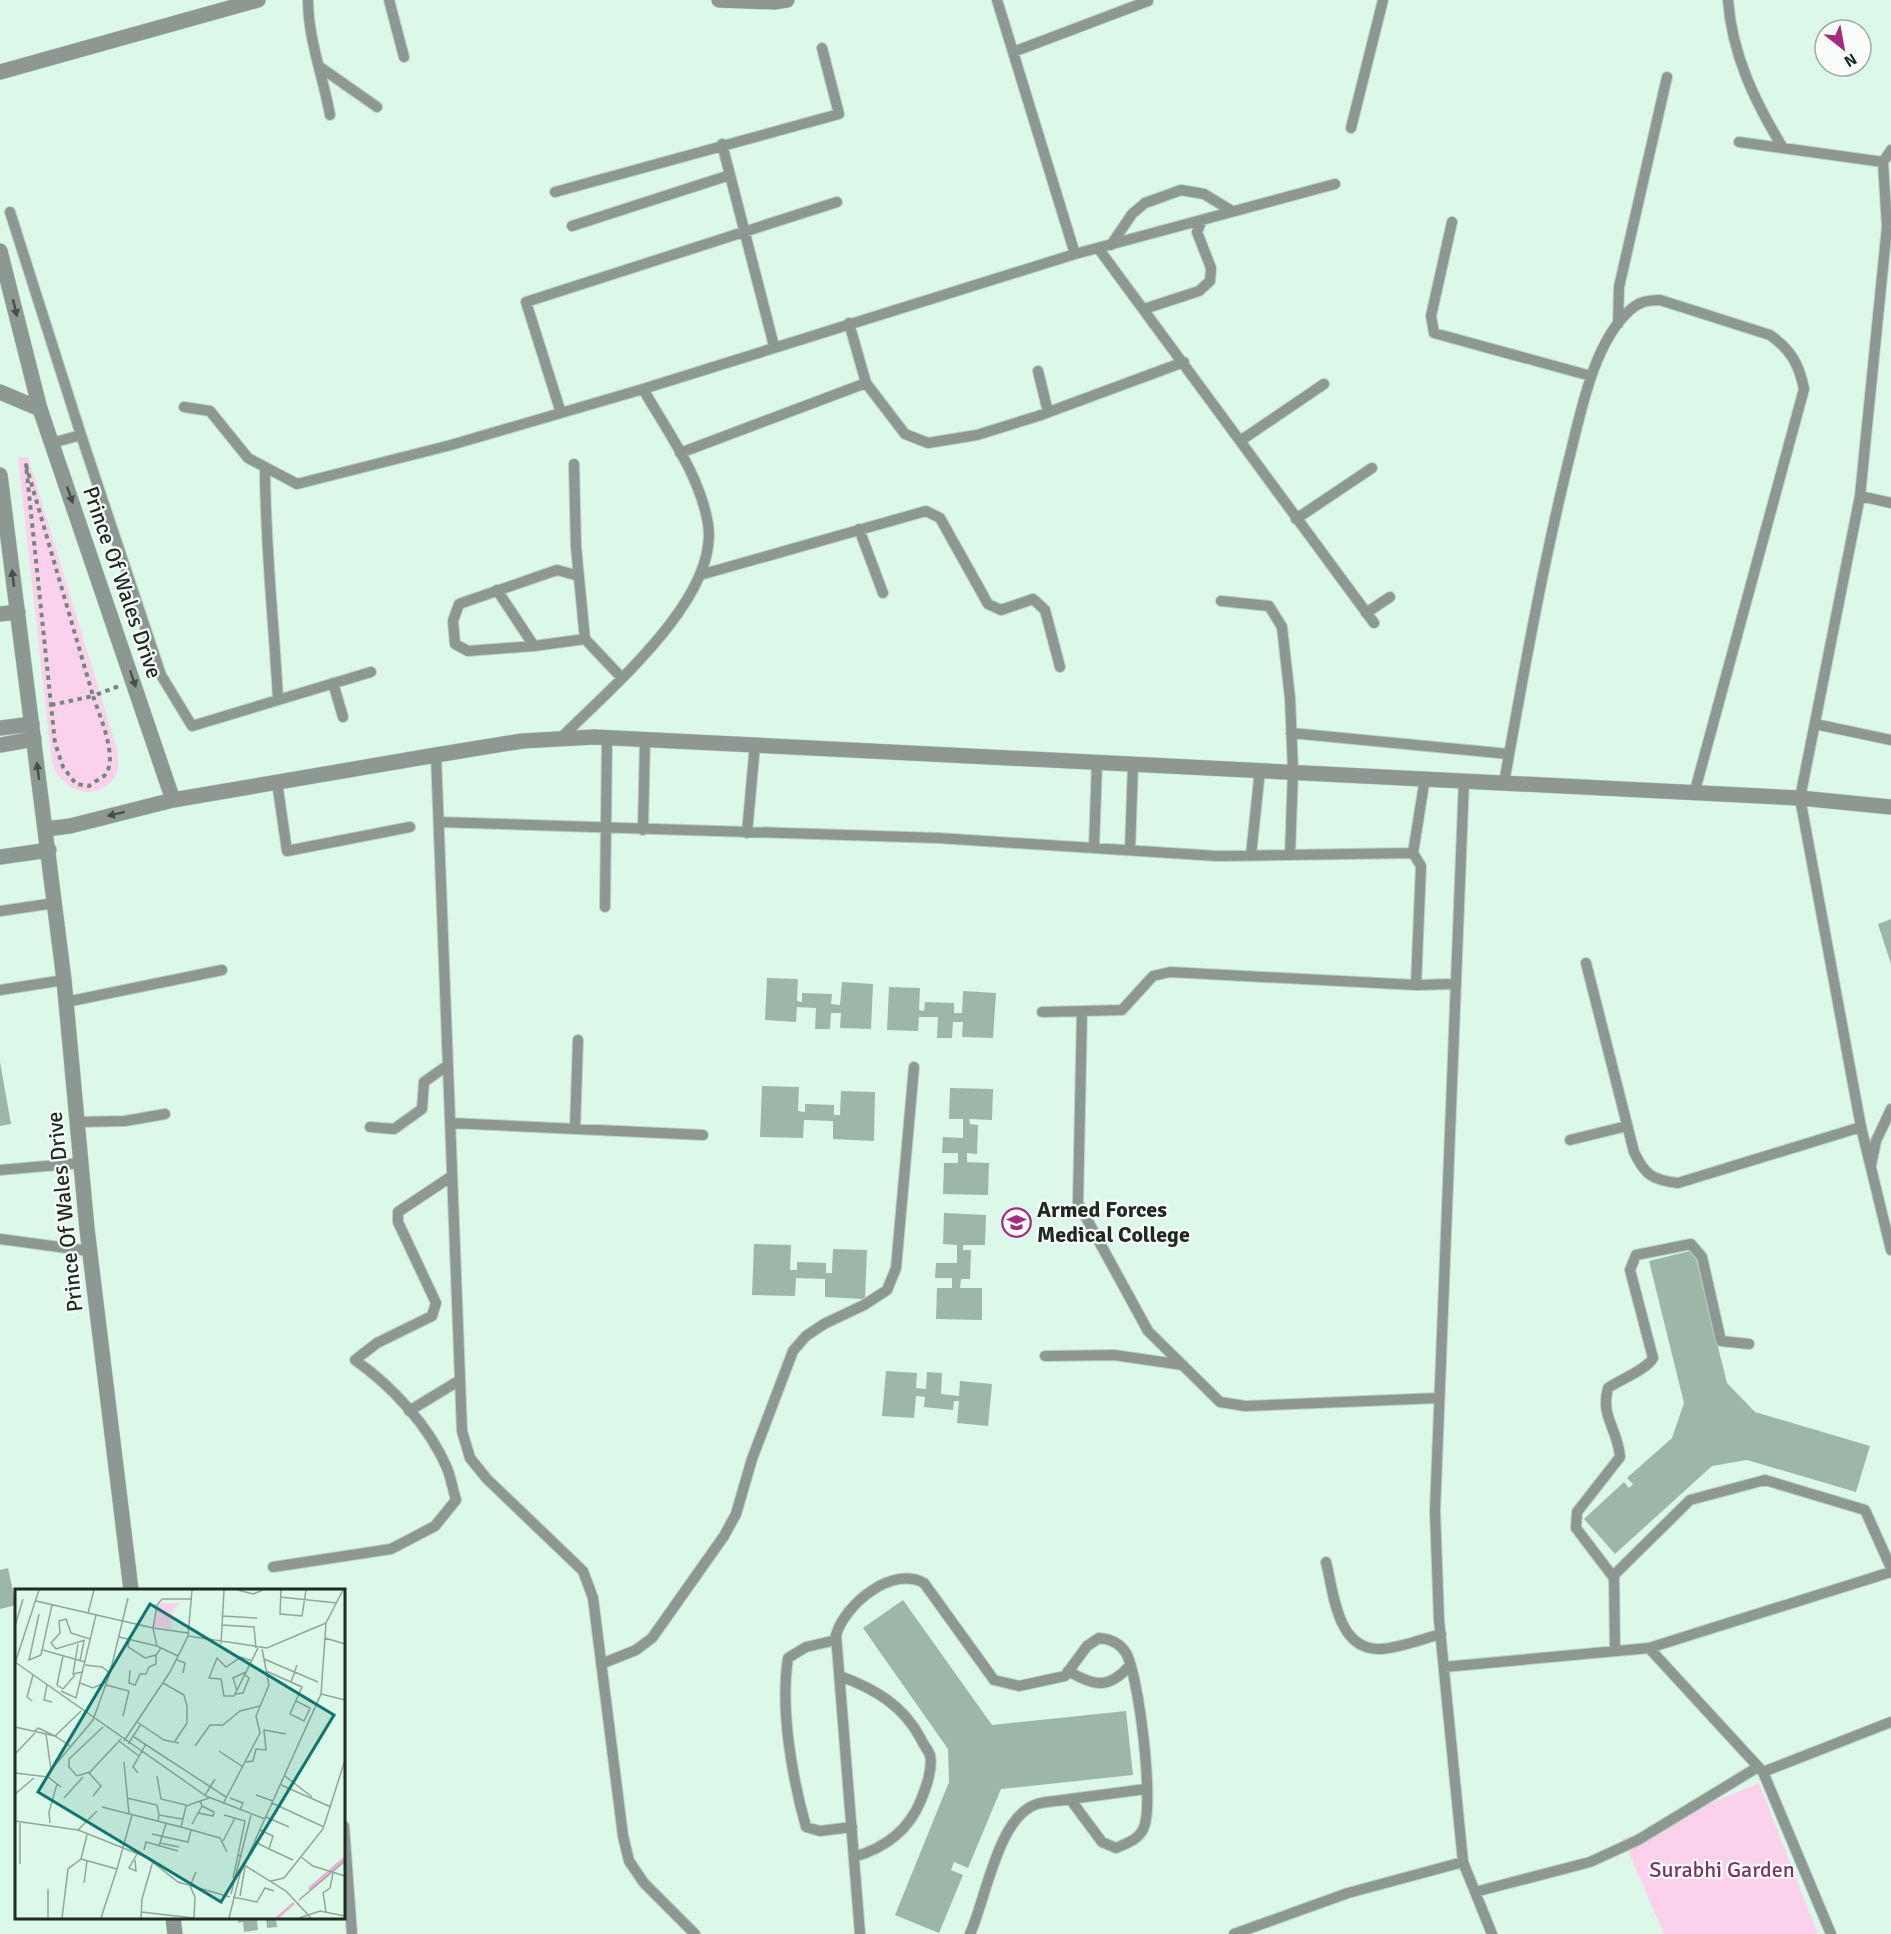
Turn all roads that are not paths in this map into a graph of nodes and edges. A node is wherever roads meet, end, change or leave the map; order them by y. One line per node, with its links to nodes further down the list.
1 (258, 0): 14 (street)
2 (308, 0): 13 (lane)
3 (389, 0): 12 (lane)
4 (719, 0): 5 (street)
5 (787, 0)
6 (997, 0): 11 (lane)
7 (1383, 0): 18 (lane)
8 (1728, 0): 21 (lane)
9 (1148, 1): 11 (lane)
10 (822, 48): 20 (lane)
11 (1013, 52): 38 (lane)
12 (404, 57)
13 (320, 67): 16 (lane); 17 (lane)
14 (0, 72)
15 (1667, 77): 41 (lane)
16 (377, 107)
17 (330, 115)
18 (1351, 128)
19 (1739, 142): 21 (lane)
20 (722, 144): 24 (lane); 26 (lane)
21 (1783, 148): 23 (lane)
22 (1891, 150): 23 (lane)
23 (1883, 162): 33 (lane)
24 (730, 175): 32 (lane); 34 (lane)
25 (1335, 183): 28 (lane)
26 (555, 192)
27 (837, 202): 34 (lane)
28 (1232, 211): 30 (lane); 35 (lane)
29 (10, 212): 54 (lane)
30 (1202, 220): 35 (lane); 39 (lane)
31 (1452, 222): 45 (lane)
32 (572, 226)
33 (1889, 230): 62 (lane)
34 (743, 232): 42 (lane); 53 (lane)
35 (1111, 244): 36 (lane)
36 (1098, 248): 38 (lane); 39 (lane)
37 (0, 251): 51 (street, Prince Of Wales Drive, one-way to 51)
38 (1075, 254): 40 (lane)
39 (1144, 309): 43 (lane)
40 (849, 323): 42 (lane); 46 (lane)
41 (1618, 324): 45 (lane); 104 (lane)
42 (774, 346): 48 (lane)
43 (1184, 362): 52 (lane); 55 (lane)
44 (1038, 371): 52 (lane)
45 (1591, 376): 94 (lane)
46 (866, 383): 52 (lane); 57 (lane)
47 (1324, 384): 55 (lane)
48 (643, 389): 53 (lane); 57 (lane)
49 (0, 392): 51 (street)
50 (184, 407): 59 (lane)
51 (40, 410): 56 (street, Prince Of Wales Drive)
52 (1048, 412)
53 (561, 413): 59 (lane)
54 (81, 435): 56 (lane); 82 (lane)
55 (1240, 441): 64 (lane)
56 (52, 443): 106 (street, Prince Of Wales Drive, one-way to 106)
57 (680, 453): 66 (lane)
58 (574, 464): 67 (lane)
59 (266, 467): 82 (lane)
60 (1372, 468): 64 (lane)
61 (0, 475): 72 (street, Prince Of Wales Drive, one-way to 61)
62 (1860, 496): 63 (lane); 84 (lane)
63 (1891, 503)
64 (1296, 519): 73 (lane)
65 (859, 529): 66 (lane); 69 (lane); 78 (lane)
66 (700, 575): 80 (lane)
67 (579, 576): 68 (lane); 76 (lane)
68 (497, 590): 77 (lane); 77 (lane)
69 (882, 593)
70 (1390, 597): 73 (lane)
71 (1221, 601): 87 (lane)
72 (18, 612): 74 (street); 86 (street, Prince Of Wales Drive)
73 (1366, 613): 75 (lane)
74 (0, 614)
75 (1374, 623)
76 (585, 639): 77 (lane); 80 (lane)
77 (534, 646)
78 (1060, 667)
79 (371, 672): 81 (lane)
80 (621, 677): 89 (lane)
81 (333, 683): 82 (lane); 83 (lane)
82 (278, 700)
83 (343, 717)
84 (1815, 724): 91 (lane); 105 (lane)
85 (0, 728): 86 (street)
86 (33, 732): 92 (street); 111 (street, Prince Of Wales Drive, one-way to 86)
87 (1291, 733): 94 (lane); 99 (lane)
88 (607, 738): 89 (street); 90 (street); 110 (lane)
89 (560, 739): 95 (street)
90 (645, 739): 93 (street); 112 (lane)
91 (1891, 740)
92 (0, 745)
93 (755, 745): 96 (street); 113 (lane)
94 (1509, 754): 103 (lane)
95 (436, 755): 102 (street); 108 (lane)
96 (1097, 762): 97 (street); 114 (lane)
97 (1133, 764): 98 (street); 116 (lane)
98 (1260, 770): 99 (street); 118 (lane)
99 (1293, 771): 100 (street); 119 (lane)
100 (1425, 778): 101 (street); 117 (lane)
101 (1464, 780): 103 (street); 127 (lane)
102 (277, 782): 106 (street); 109 (lane)
103 (1504, 783): 104 (street)
104 (1694, 794): 105 (street)
105 (1800, 798): 107 (street); 142 (lane)
106 (173, 800): 111 (street, one-way to 111)
107 (1891, 807)
108 (439, 822): 110 (lane); 134 (lane)
109 (410, 827)
110 (604, 828): 112 (lane); 122 (lane)
111 (46, 829): 115 (street, Prince Of Wales Drive)
112 (643, 830): 113 (lane)
113 (747, 833): 114 (lane)
114 (1094, 848): 116 (lane)
115 (49, 850): 120 (street); 121 (street, Prince Of Wales Drive)
116 (1130, 850): 118 (lane)
117 (1413, 853): 119 (lane); 128 (lane)
118 (1251, 855): 119 (lane)
119 (1290, 855)
120 (0, 857)
121 (55, 903): 123 (lane); 126 (street, Prince Of Wales Drive)
122 (605, 907)
123 (0, 911)
124 (1586, 963): 140 (lane)
125 (222, 970): 130 (lane)
126 (64, 980): 129 (lane); 130 (street, Prince Of Wales Drive)
127 (1456, 984): 128 (lane); 158 (lane)
128 (1416, 985): 131 (lane)
129 (0, 990)
130 (66, 1002): 138 (street, Prince Of Wales Drive)
131 (1082, 1011): 132 (lane); 156 (lane)
132 (1042, 1012)
133 (578, 1040): 143 (lane)
134 (448, 1065): 139 (lane); 141 (lane)
135 (914, 1067): 169 (lane)
136 (1891, 1109): 147 (lane)
137 (165, 1114): 138 (lane)
138 (77, 1122): 146 (street, Prince Of Wales Drive)
139 (450, 1123): 143 (lane); 149 (lane)
140 (1628, 1126): 142 (lane); 145 (lane)
141 (370, 1127)
142 (1861, 1127): 147 (lane)
143 (575, 1129): 144 (lane)
144 (703, 1135)
145 (1570, 1140)
146 (81, 1163): 148 (lane); 153 (street, Prince Of Wales Drive)
147 (1870, 1169): 150 (lane)
148 (0, 1170)
149 (452, 1176): 157 (lane); 159 (lane)
150 (1888, 1233): 152 (lane)
151 (0, 1239): 153 (lane)
152 (1891, 1250)
153 (89, 1251): 164 (street, Prince Of Wales Drive)
154 (1749, 1344): 163 (lane)
155 (1045, 1356): 156 (lane)
156 (1184, 1365): 158 (lane)
157 (460, 1380): 159 (lane); 169 (lane)
158 (1438, 1398): 165 (lane)
159 (409, 1411): 161 (lane)
160 (1326, 1562): 165 (lane)
161 (273, 1568)
162 (1891, 1570): 163 (lane); 167 (lane)
163 (1614, 1578): 168 (lane)
164 (131, 1589)
165 (1441, 1634): 171 (lane)
166 (836, 1640): 172 (lane); 173 (lane); 178 (lane)
167 (1649, 1648): 168 (lane); 175 (lane)
168 (1615, 1651): 171 (lane)
169 (601, 1664): 186 (lane)
170 (1130, 1665): 172 (lane); 172 (lane); 176 (lane)
171 (1444, 1667): 180 (lane)
172 (1068, 1671)
173 (840, 1676): 178 (lane); 179 (lane)
174 (1891, 1722): 175 (lane)
175 (1761, 1769): 182 (lane); 191 (lane)
176 (1146, 1789): 177 (lane); 177 (lane)
177 (1070, 1799): 188 (lane)
178 (852, 1827): 179 (lane)
179 (854, 1857): 187 (lane)
180 (1463, 1862): 182 (lane); 189 (lane)
181 (345, 1872): 185 (lane)
182 (1475, 1892): 190 (lane)
183 (173, 1919): 184 (street)
184 (176, 1934)
185 (352, 1934)
186 (694, 1934)
187 (860, 1934)
188 (970, 1934)
189 (1234, 1934)
190 (1492, 1934)
191 (1831, 1934)

